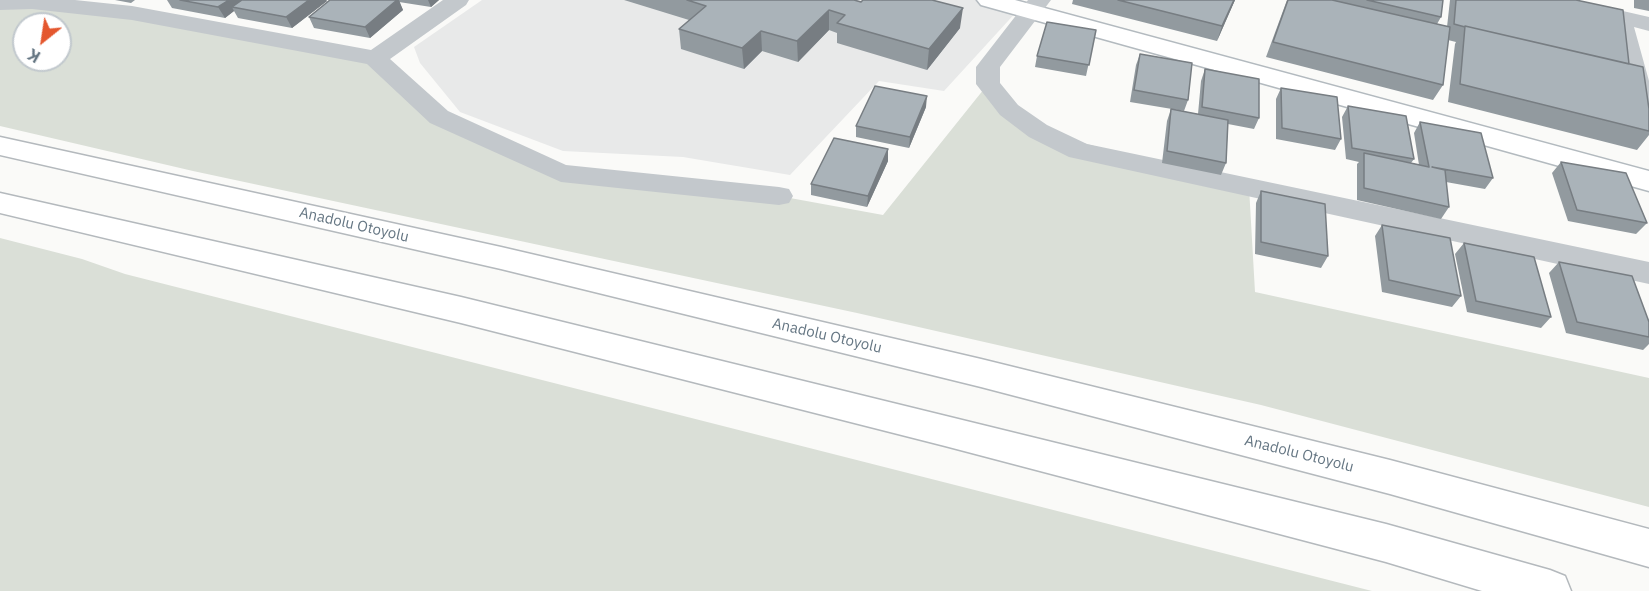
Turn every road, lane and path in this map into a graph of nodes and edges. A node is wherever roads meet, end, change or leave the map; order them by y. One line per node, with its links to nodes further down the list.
1 (458, 0): 9 (street)
2 (989, 0): 6 (main road)
3 (1546, 0): 7 (street)
4 (35, 1): 5 (street); 9 (street)
5 (0, 3)
6 (1036, 6): 12 (main road); 15 (street)
7 (1620, 18): 8 (street); 10 (street)
8 (1649, 24)
9 (375, 58): 13 (street)
10 (1649, 127)
11 (0, 146): 16 (main road, Anadolu Otoyolu)
12 (1649, 181)
13 (779, 196)
14 (0, 203): 17 (main road)
15 (1649, 273)
16 (1649, 548)
17 (1550, 591)

